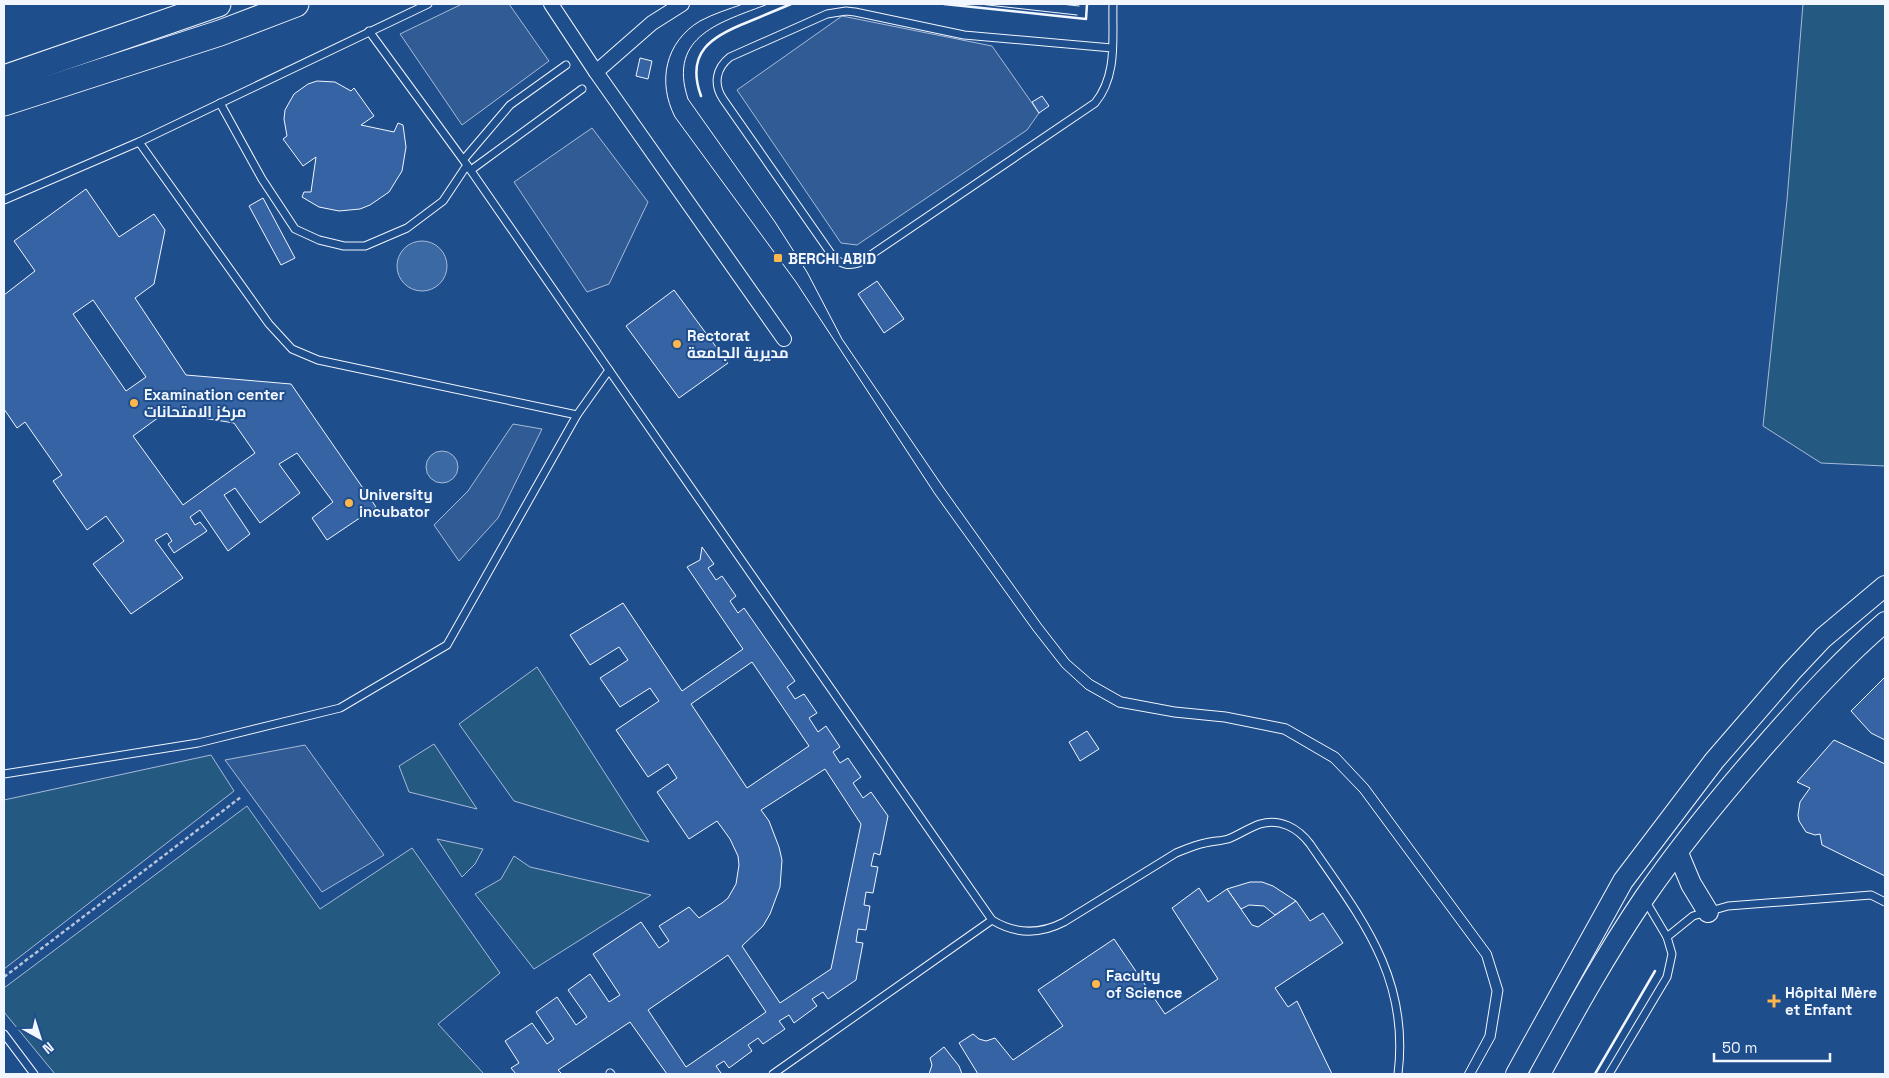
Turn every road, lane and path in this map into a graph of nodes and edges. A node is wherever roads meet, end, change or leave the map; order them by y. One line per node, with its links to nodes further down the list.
1 (218, 4): 11 (highway)
2 (296, 4): 13 (highway)
3 (428, 4): 7 (lane)
4 (551, 4): 10 (street)
5 (682, 4): 10 (street)
6 (1113, 4): 8 (lane)
7 (369, 31): 14 (lane); 16 (lane)
8 (1112, 48): 8 (lane)
9 (566, 65): 16 (lane)
10 (596, 72): 18 (street)
11 (4, 78)
12 (582, 89): 16 (lane)
13 (4, 103)
14 (220, 103): 15 (lane); 16 (lane)
15 (139, 142): 17 (lane); 20 (lane)
16 (467, 165): 19 (lane)
17 (4, 200)
18 (784, 340)
19 (608, 370): 20 (lane); 30 (lane)
20 (577, 415): 23 (lane)
21 (1885, 586): 26 (main road)
22 (1885, 622): 25 (main road)
23 (4, 774)
24 (240, 797): 32 (path)
25 (1678, 853): 27 (main road); 29 (main road)
26 (1623, 881): 27 (main road); 37 (main road)
27 (1644, 898): 31 (lane); 38 (main road)
28 (1885, 902): 29 (lane)
29 (1708, 912): 31 (lane)
30 (992, 920): 35 (lane); 36 (lane)
31 (1667, 937): 39 (lane)
32 (4, 977)
33 (4, 1034): 34 (lane)
34 (34, 1074)
35 (773, 1074)
36 (1398, 1074)
37 (1516, 1074)
38 (1540, 1074)
39 (1609, 1074)

